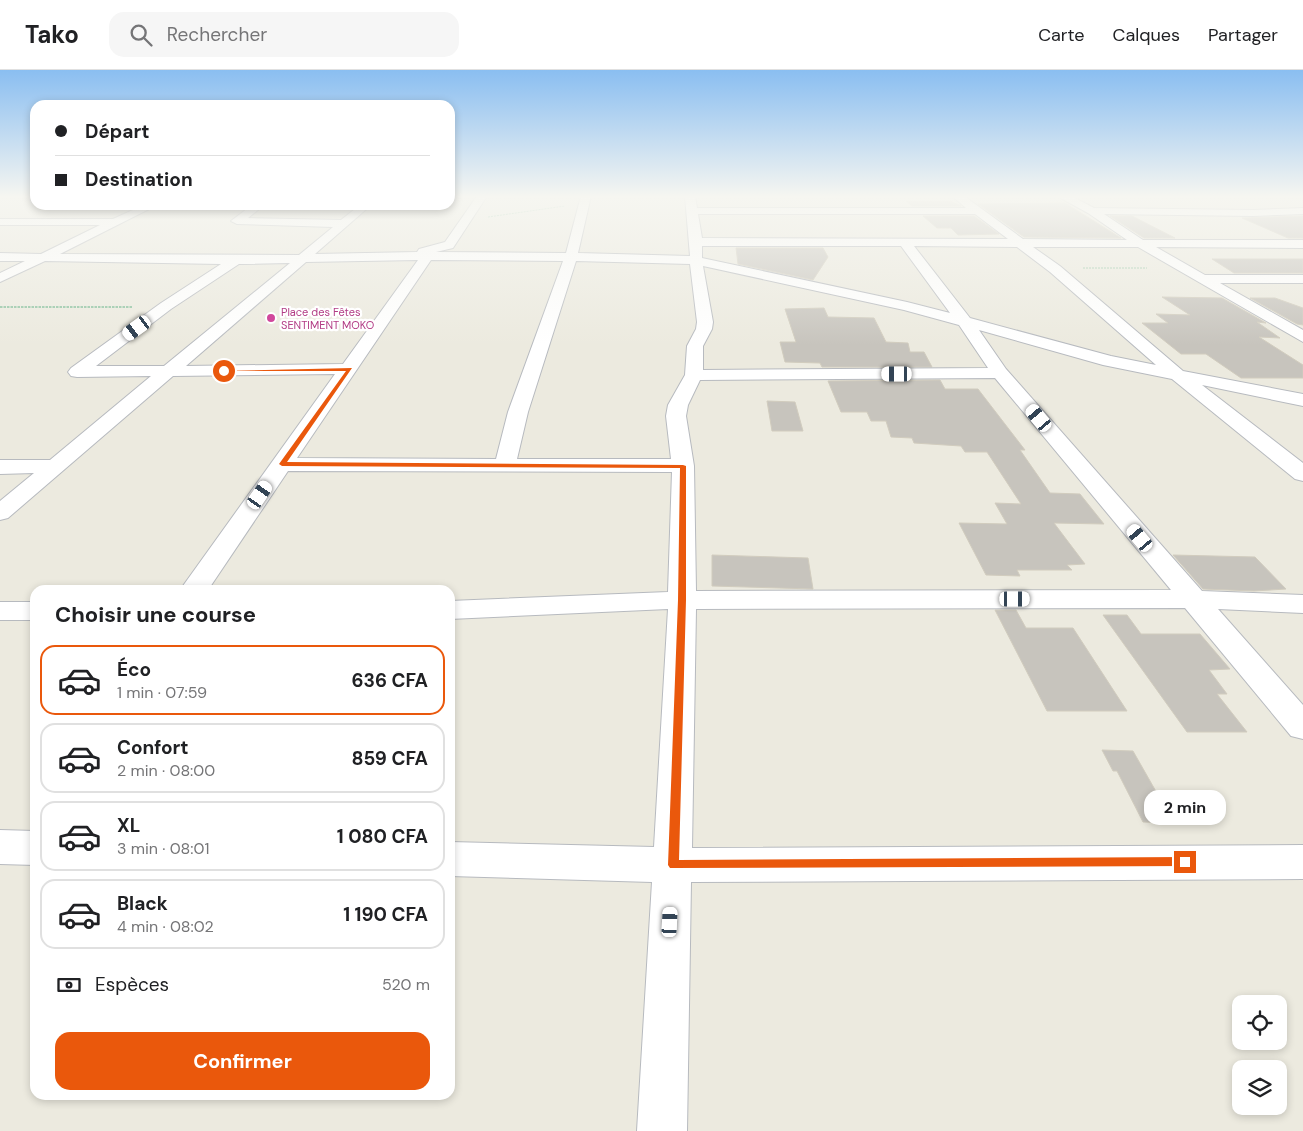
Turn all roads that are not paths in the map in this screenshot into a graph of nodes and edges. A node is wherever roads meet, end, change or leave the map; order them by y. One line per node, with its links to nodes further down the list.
1 (69, 246): 15 (street)
2 (318, 246): 16 (street)
3 (447, 246): 11 (street)
4 (574, 246): 13 (street)
5 (696, 246): 10 (street)
6 (823, 246): 10 (street)
7 (907, 246): 21 (street)
8 (1022, 246): 27 (street)
9 (1145, 246): 19 (street)
10 (696, 251): 13 (street); 21 (street); 26 (street)
11 (398, 256): 12 (street); 16 (street)
12 (427, 256): 13 (street); 23 (street)
13 (571, 256): 30 (street)
14 (0, 258): 15 (street)
15 (44, 258): 17 (street); 18 (street)
16 (302, 259): 17 (street); 24 (street)
17 (236, 260): 24 (street)
18 (0, 278)
19 (1205, 279): 20 (street); 22 (street)
20 (1303, 279)
21 (965, 322): 25 (street); 27 (street)
22 (1303, 337)
23 (350, 369): 24 (street); 29 (street)
24 (170, 372): 31 (street)
25 (1000, 373): 26 (street); 37 (street)
26 (694, 375): 32 (street)
27 (1180, 377): 28 (street); 34 (street)
28 (1303, 400)
29 (282, 464): 30 (street); 36 (street)
30 (505, 464): 32 (street)
31 (56, 466): 33 (street); 35 (street)
32 (683, 466): 38 (street)
33 (0, 467)
34 (1303, 474)
35 (0, 513)
36 (197, 585)
37 (1191, 598): 38 (street); 39 (street); 43 (street)
38 (682, 600): 40 (street); 48 (street)
39 (1303, 604)
40 (455, 610)
41 (0, 611): 42 (street)
42 (30, 611)
43 (1303, 727)
44 (0, 847): 45 (street)
45 (30, 848)
46 (455, 859): 48 (street)
47 (1303, 862): 48 (street)
48 (674, 865): 49 (street)
49 (662, 1131)

